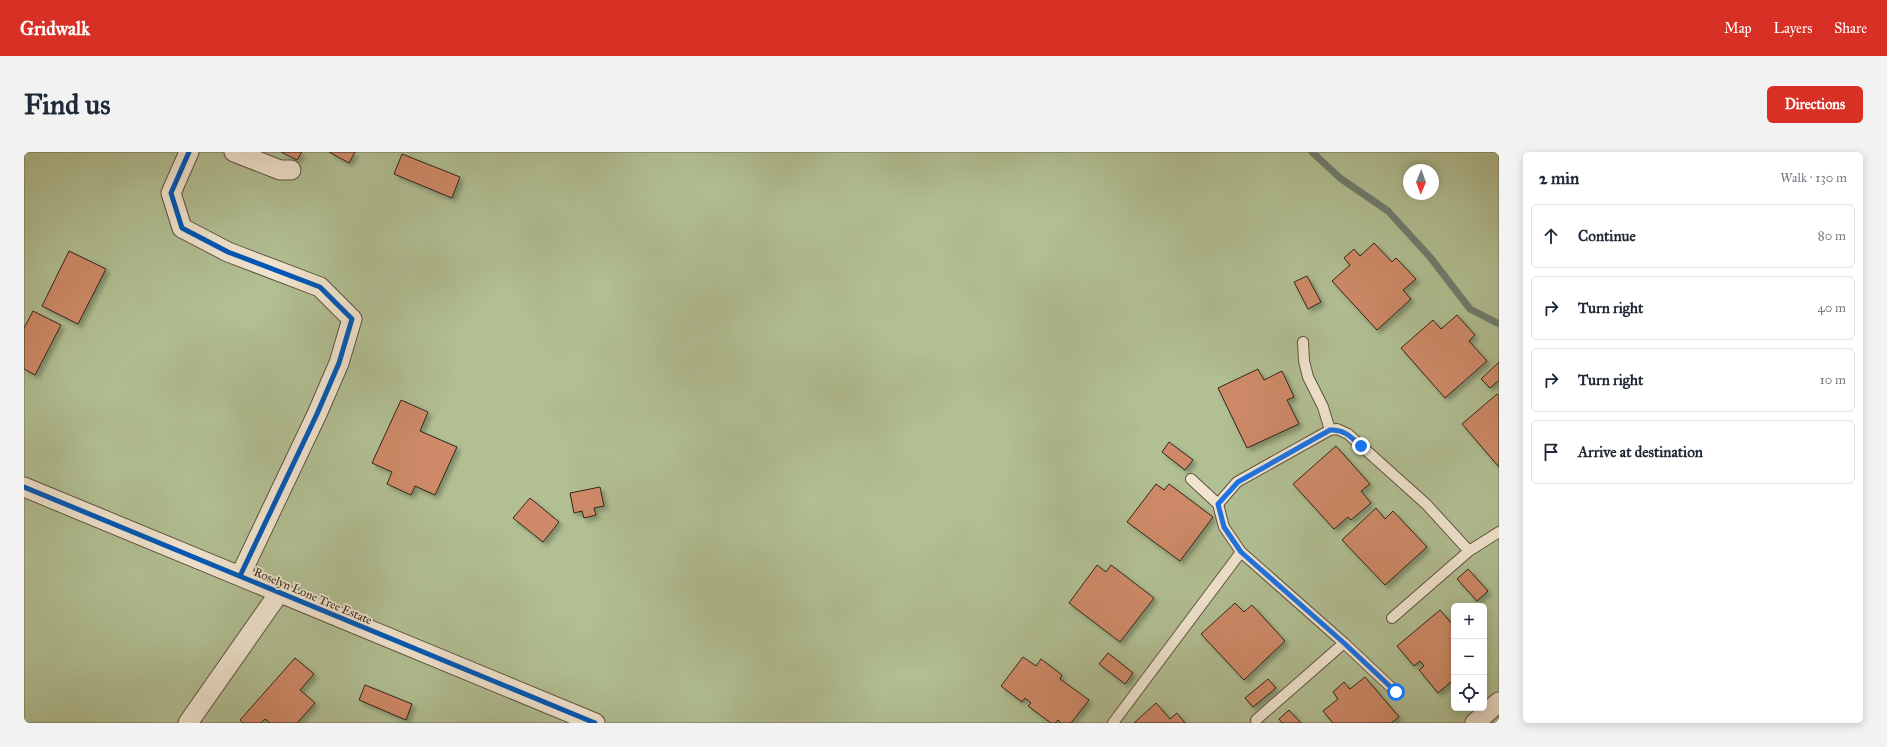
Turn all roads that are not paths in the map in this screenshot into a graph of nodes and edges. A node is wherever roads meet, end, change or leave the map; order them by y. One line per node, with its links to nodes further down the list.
1 (189, 152): 12 (street)
2 (234, 152): 3 (street)
3 (291, 170)
4 (1303, 342): 5 (lane)
5 (1330, 430): 8 (lane); 10 (lane)
6 (1191, 479): 8 (lane)
7 (24, 487): 12 (street, Roselyn Lone Tree Estate)
8 (1218, 504): 11 (lane)
9 (1499, 532): 10 (lane)
10 (1470, 551): 14 (lane)
11 (1241, 552): 15 (lane); 21 (lane)
12 (240, 576): 13 (street, Roselyn Lone Tree Estate)
13 (279, 593): 19 (street); 20 (street, Roselyn Lone Tree Estate)
14 (1392, 618)
15 (1344, 643): 16 (lane); 18 (lane)
16 (1396, 692)
17 (1499, 702): 22 (street)
18 (1256, 720)
19 (188, 723)
20 (594, 723)
21 (1113, 723)
22 (1475, 723)

